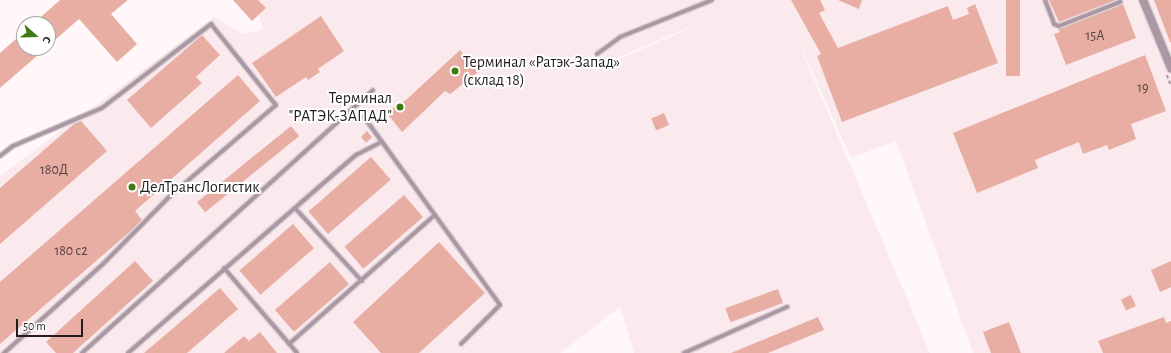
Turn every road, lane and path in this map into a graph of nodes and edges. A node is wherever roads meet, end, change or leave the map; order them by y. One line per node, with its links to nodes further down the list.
1 (712, 0): 5 (lane)
2 (1045, 0): 4 (lane)
3 (1143, 0): 6 (street)
4 (1120, 2)
5 (597, 54)
6 (1171, 68)
7 (373, 90): 8 (lane)
8 (343, 117): 9 (lane); 19 (lane)
9 (382, 142): 11 (lane); 12 (lane)
10 (0, 156): 18 (lane)
11 (295, 208): 13 (lane); 14 (lane)
12 (434, 215): 14 (lane); 17 (lane)
13 (224, 268): 16 (lane); 20 (lane)
14 (362, 281): 16 (lane)
15 (787, 307): 22 (lane)
16 (290, 344): 21 (lane)
17 (461, 344)
18 (4, 353)
19 (82, 353)
20 (128, 353)
21 (297, 353)
22 (684, 353)

